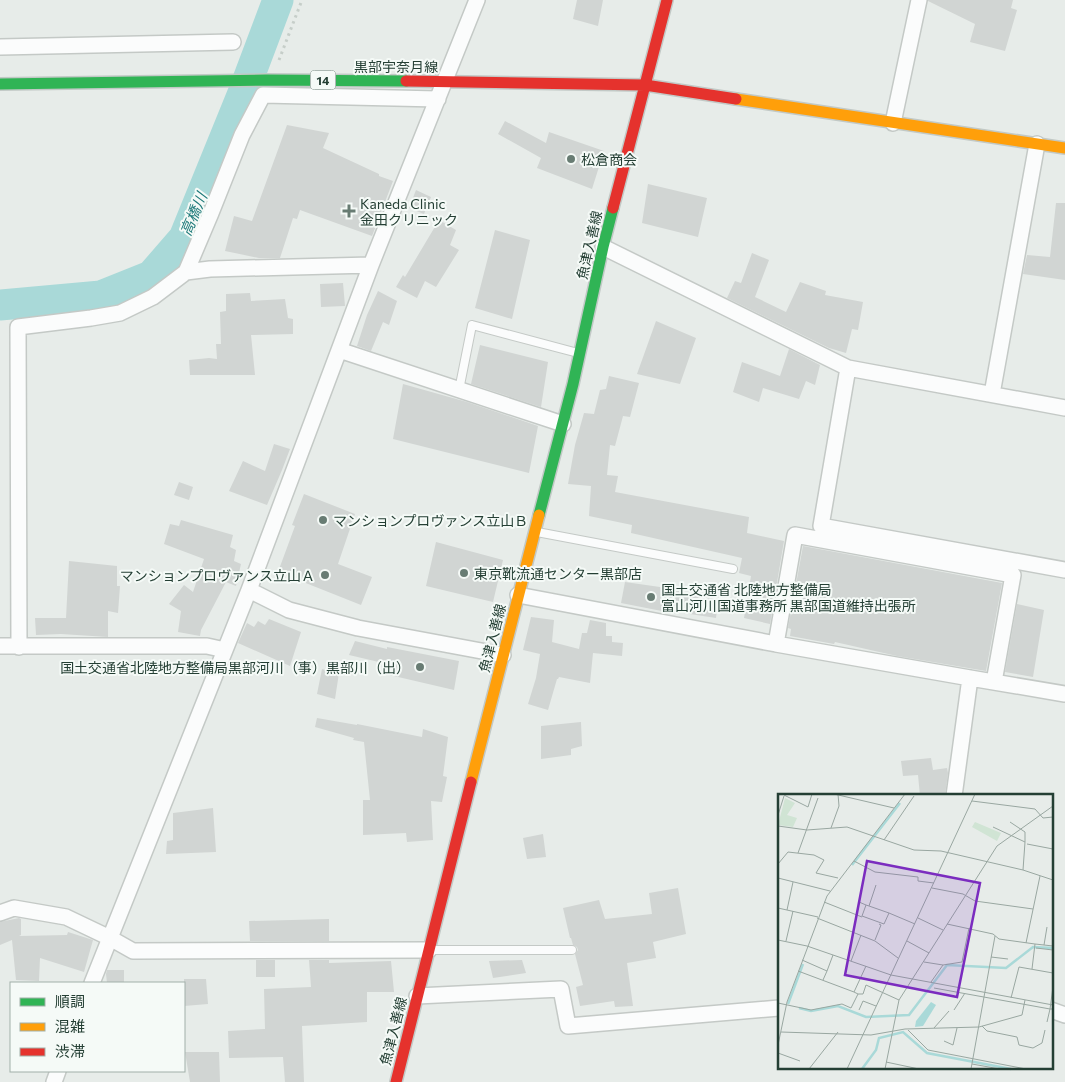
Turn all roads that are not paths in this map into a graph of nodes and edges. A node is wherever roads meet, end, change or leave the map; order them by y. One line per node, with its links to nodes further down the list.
1 (477, 0): 6 (street)
2 (667, 0): 8 (main road)
3 (919, 0): 10 (street)
4 (233, 42): 5 (street)
5 (0, 47)
6 (446, 81): 7 (main road, 黒部宇奈月線 / 14); 8 (main road, 黒部宇奈月線 / 14); 9 (street)
7 (0, 84)
8 (645, 84): 10 (main road, 黒部宇奈月線); 13 (main road, 魚津入善線)
9 (438, 99): 14 (street); 15 (street)
10 (892, 123): 11 (main road, 黒部宇奈月線)
11 (1037, 144): 12 (main road, 黒部宇奈月線); 20 (street)
12 (1065, 148)
13 (603, 248): 17 (main road, 魚津入善線); 18 (street)
14 (371, 265): 15 (street); 16 (street)
15 (186, 272): 30 (street)
16 (339, 350): 19 (street); 26 (street)
17 (580, 354): 19 (lane); 22 (main road, 魚津入善線)
18 (848, 368): 20 (street); 25 (street)
19 (459, 390): 22 (street)
20 (992, 394): 21 (street)
21 (1065, 408)
22 (563, 424): 23 (main road, 魚津入善線)
23 (535, 532): 24 (lane); 27 (main road, 魚津入善線)
24 (733, 569)
25 (1065, 570)
26 (249, 590): 31 (street); 32 (street)
27 (518, 595): 28 (street); 32 (main road, 魚津入善線)
28 (776, 644): 33 (street); 34 (street)
29 (0, 646): 30 (street)
30 (19, 646): 31 (street)
31 (225, 650): 38 (street)
32 (503, 655): 39 (main road, 魚津入善線)
33 (970, 678): 34 (street); 36 (street)
34 (994, 682): 35 (street)
35 (1065, 693)
36 (954, 794)
37 (0, 913): 38 (street)
38 (110, 938): 39 (street); 41 (street)
39 (429, 950): 40 (lane); 42 (main road, 魚津入善線)
40 (572, 950)
41 (92, 982)
42 (417, 996): 43 (street); 46 (main road, 魚津入善線)
43 (778, 1008)
44 (1052, 1010): 45 (street)
45 (1065, 1015)
46 (396, 1082)

